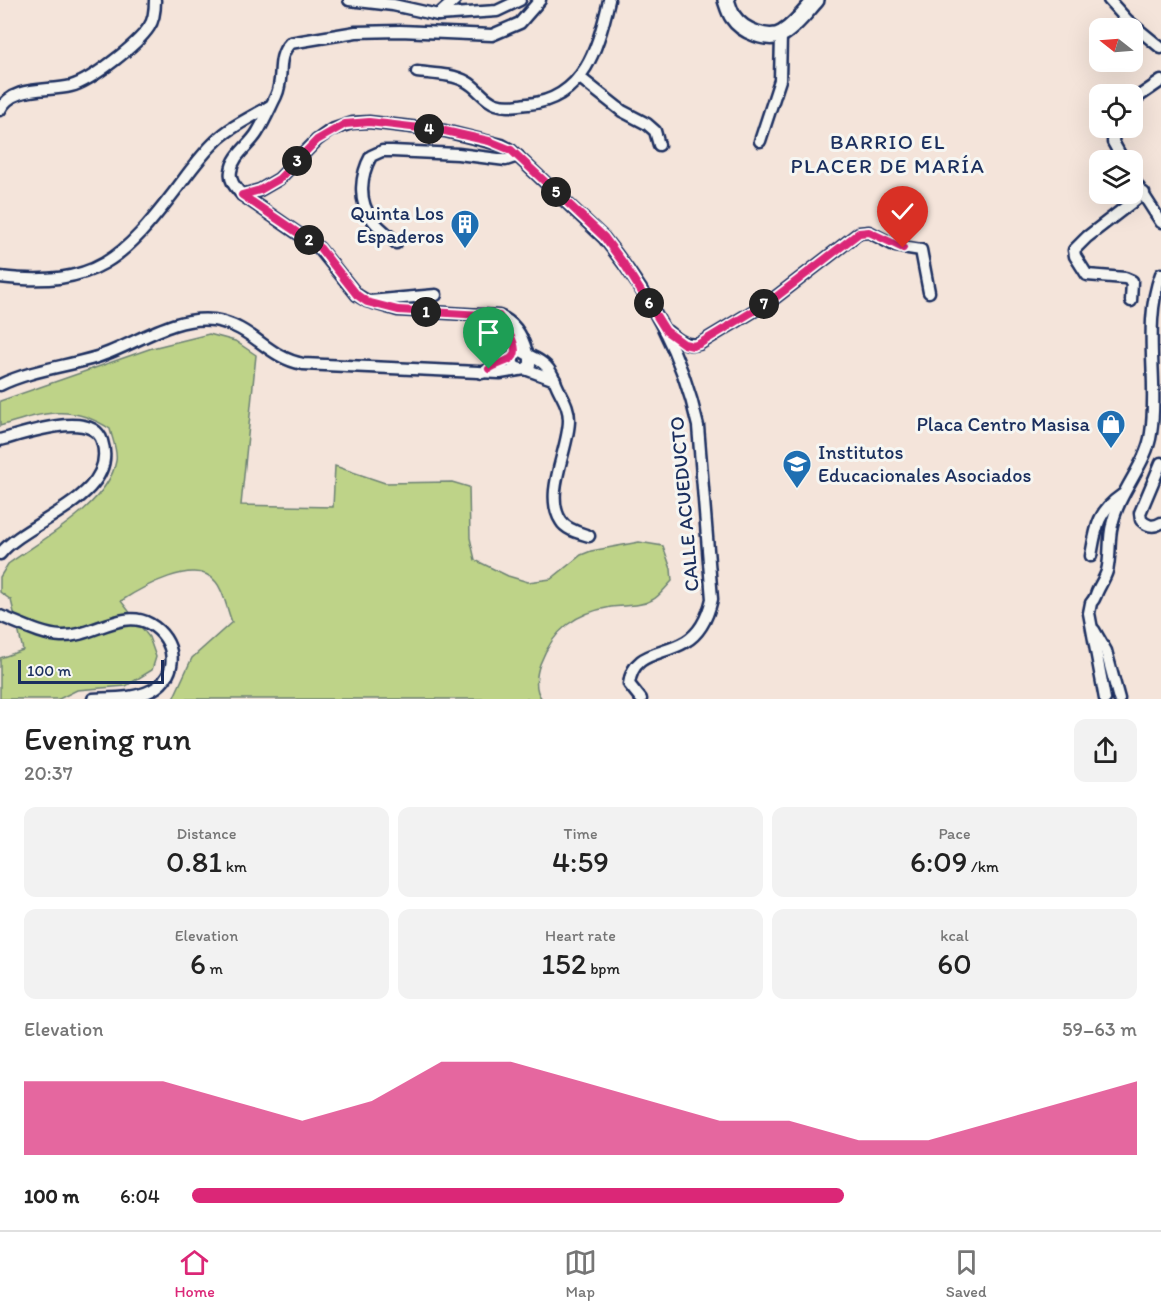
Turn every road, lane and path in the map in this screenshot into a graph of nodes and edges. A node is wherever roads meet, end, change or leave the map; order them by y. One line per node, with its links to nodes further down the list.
1 (155, 0): 18 (street)
2 (349, 0): 10 (street)
3 (454, 0): 10 (street)
4 (520, 0): 10 (street)
5 (540, 0): 17 (street)
6 (609, 0): 14 (street)
7 (726, 0): 11 (street)
8 (816, 0): 11 (street)
9 (1109, 0): 12 (street)
10 (438, 15)
11 (781, 35): 19 (street)
12 (1161, 48)
13 (417, 72): 14 (street)
14 (579, 77): 20 (street)
15 (1161, 81): 16 (street)
16 (1143, 93)
17 (270, 106): 23 (street); 27 (street)
18 (0, 110)
19 (760, 141)
20 (659, 145)
21 (518, 156): 23 (street, CALLE ACUEDUCTO); 25 (street); 33 (street, CALLE ACUEDUCTO)
22 (1144, 193): 24 (street); 30 (street)
23 (242, 195): 31 (street)
24 (1160, 218)
25 (396, 243)
26 (1161, 274): 40 (street)
27 (0, 277)
28 (929, 292): 33 (street)
29 (436, 295): 31 (street)
30 (1131, 301)
31 (367, 302): 32 (street)
32 (499, 316): 34 (street); 35 (street)
33 (666, 331): 52 (street, CALLE ACUEDUCTO)
34 (529, 354): 35 (street); 36 (street); 38 (street)
35 (514, 355): 36 (street); 37 (street)
36 (523, 369): 37 (street); 38 (street)
37 (482, 373): 39 (street)
38 (555, 381): 46 (street)
39 (0, 385)
40 (1154, 401): 41 (street); 44 (street)
41 (1161, 412)
42 (0, 440): 47 (street)
43 (1161, 463): 45 (street)
44 (1122, 495): 48 (street); 50 (street)
45 (1161, 523)
46 (589, 536)
47 (1, 549)
48 (1092, 556)
49 (0, 616): 51 (street)
50 (1090, 625): 53 (street); 54 (street)
51 (93, 699)
52 (641, 699)
53 (1105, 699)
54 (1119, 699)

